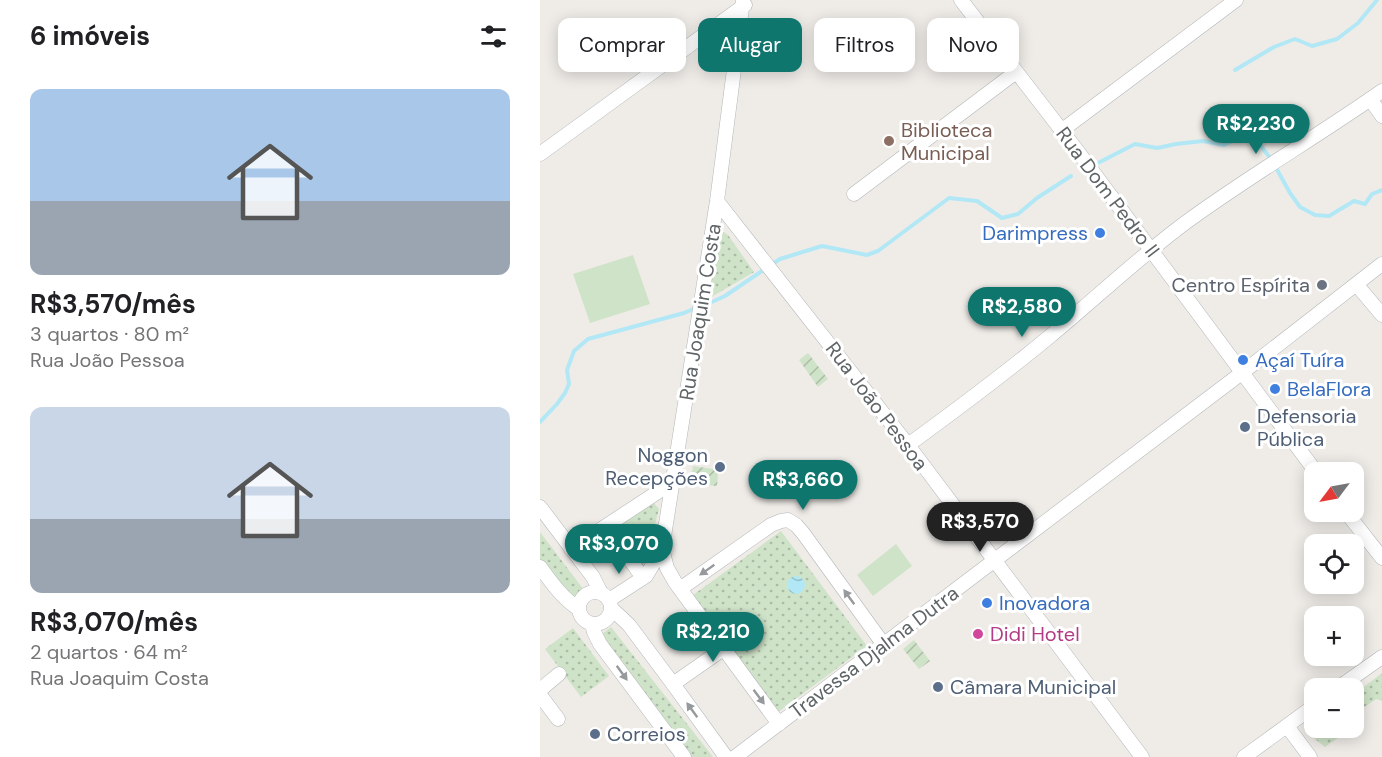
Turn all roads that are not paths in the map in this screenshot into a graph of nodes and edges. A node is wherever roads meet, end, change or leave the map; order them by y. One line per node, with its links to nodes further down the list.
1 (961, 0): 4 (street, Rua Dom Pedro II)
2 (1236, 0): 9 (street)
3 (745, 2): 10 (street); 12 (street, Rua Joaquim Costa)
4 (975, 18)
5 (1016, 72): 9 (street, Rua Dom Pedro II); 11 (street)
6 (1382, 91): 7 (street)
7 (1370, 99): 8 (street); 13 (street)
8 (1382, 116)
9 (1061, 131): 13 (street, Rua Dom Pedro II)
10 (540, 154)
11 (854, 194)
12 (717, 201): 18 (street, Rua João Pessoa); 20 (street, Rua Joaquim Costa)
13 (1151, 250): 17 (street, Rua Dom Pedro II); 18 (street)
14 (1382, 264): 15 (street, Travessa Djalma Dutra)
15 (1356, 284): 16 (street); 17 (street, Travessa Djalma Dutra)
16 (1382, 315)
17 (1243, 372): 19 (street, Rua Dom Pedro II); 27 (street, Travessa Djalma Dutra)
18 (908, 445): 27 (street, Rua João Pessoa)
19 (1309, 462)
20 (673, 482): 23 (street); 25 (street, Rua Joaquim Costa)
21 (540, 507): 24 (street)
22 (1354, 522): 26 (street)
23 (606, 526): 24 (street); 29 (street)
24 (572, 549): 31 (street)
25 (662, 549): 29 (street, Rua Joaquim Costa); 30 (street)
26 (1382, 558)
27 (995, 561): 34 (street, Travessa Djalma Dutra); 49 (street, Rua João Pessoa)
28 (540, 567): 32 (street)
29 (644, 577): 30 (street); 31 (street, Rua Joaquim Costa)
30 (677, 586): 34 (street, one-way to 30); 35 (street)
31 (607, 600): 32 (street); 33 (street); 39 (street)
32 (579, 609): 33 (street)
33 (592, 624): 46 (street, one-way to 46)
34 (884, 645): 44 (street, Travessa Djalma Dutra)
35 (723, 649): 39 (street); 44 (street, one-way to 44)
36 (1382, 657): 38 (street)
37 (559, 674): 40 (street)
38 (1352, 678)
39 (674, 684): 47 (street, one-way to 39)
40 (540, 690)
41 (540, 695): 43 (street)
42 (1304, 713): 45 (street)
43 (558, 719)
44 (779, 724): 48 (street, Travessa Djalma Dutra)
45 (1287, 726): 50 (street); 51 (street)
46 (684, 757)
47 (726, 757)
48 (735, 757)
49 (1142, 757)
50 (1244, 757)
51 (1310, 757)

